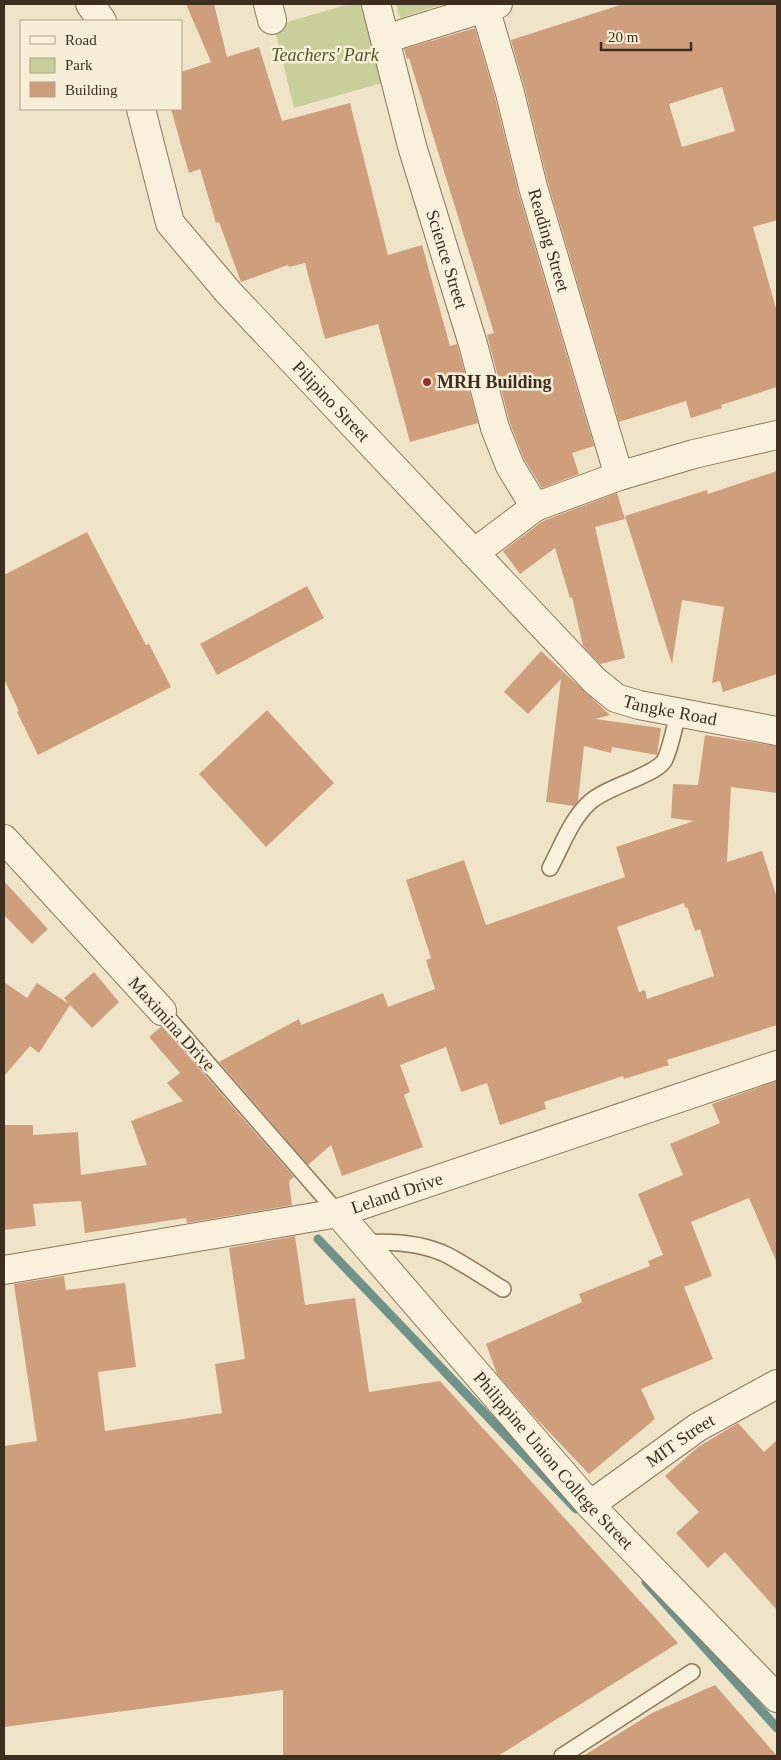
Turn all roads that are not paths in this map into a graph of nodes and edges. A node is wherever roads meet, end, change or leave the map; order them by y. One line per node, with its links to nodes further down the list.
1 (90, 4): 4 (street)
2 (376, 4): 5 (street, Science Street)
3 (489, 5): 5 (street); 8 (street, Reading Street)
4 (101, 20)
5 (385, 39): 9 (street, Science Street)
6 (141, 110): 10 (street, Pilipino Street)
7 (777, 435): 8 (street)
8 (619, 476): 9 (street)
9 (535, 507): 10 (street)
10 (474, 552): 11 (street, Pilipino Street)
11 (575, 661): 12 (street, Tangke Road)
12 (678, 713): 13 (street, Tangke Road); 15 (lane)
13 (777, 731)
14 (4, 839): 16 (street, Maximina Drive)
15 (550, 868)
16 (162, 1011): 18 (lane, Maximina Drive)
17 (777, 1065): 18 (street, Leland Drive)
18 (338, 1213): 19 (street, Philippine Union College Street); 20 (street, Leland Drive)
19 (363, 1243): 21 (lane); 23 (street, Philippine Union College Street)
20 (4, 1270)
21 (503, 1289)
22 (776, 1386): 23 (street, MIT Street)
23 (590, 1506): 25 (street, Philippine Union College Street)
24 (692, 1672): 26 (lane)
25 (777, 1698)
26 (562, 1756)

